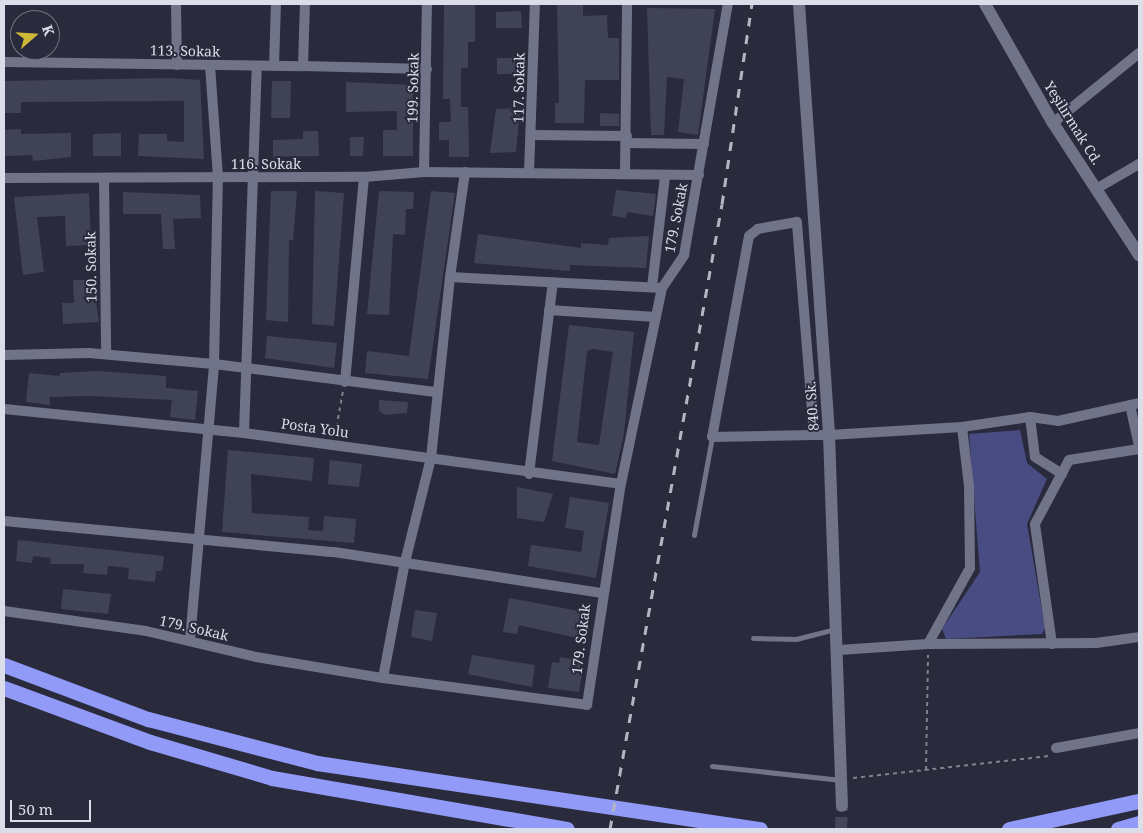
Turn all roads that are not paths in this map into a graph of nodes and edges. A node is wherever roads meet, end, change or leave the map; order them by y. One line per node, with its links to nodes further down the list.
1 (176, 4): 12 (street)
2 (276, 4): 15 (street)
3 (305, 4): 16 (street)
4 (427, 4): 17 (street, 199. Sokak)
5 (535, 4): 19 (street, 117. Sokak)
6 (626, 4): 20 (street)
7 (728, 4): 21 (street, 179. Sokak)
8 (799, 4): 54 (street, 840. Sk.)
9 (985, 4): 18 (street, Yeşilırmak Cd.)
10 (1139, 53): 18 (street)
11 (4, 62): 12 (street, 113. Sokak)
12 (177, 65): 13 (street, 113. Sokak)
13 (210, 66): 14 (street, 113. Sokak); 29 (street)
14 (256, 66): 15 (street, 113. Sokak); 33 (street)
15 (274, 66): 16 (street, 113. Sokak)
16 (303, 66): 17 (street, 113. Sokak)
17 (427, 68): 23 (street, 199. Sokak)
18 (1053, 122): 34 (street, Yeşilırmak Cd.)
19 (532, 135): 20 (street); 25 (street, 117. Sokak)
20 (627, 140): 21 (street); 26 (street)
21 (704, 144): 28 (street, 179. Sokak)
22 (1139, 164): 34 (street)
23 (424, 172): 24 (street, 116. Sokak); 30 (street, 116. Sokak)
24 (464, 172): 25 (street, 116. Sokak); 36 (street)
25 (529, 173): 26 (street, 116. Sokak)
26 (625, 174): 27 (street, 116. Sokak)
27 (665, 176): 28 (street, 116. Sokak); 38 (street)
28 (699, 176): 38 (street, 179. Sokak)
29 (218, 177): 32 (street, 116. Sokak); 33 (street, 116. Sokak); 43 (street)
30 (364, 177): 33 (street, 116. Sokak); 45 (street)
31 (4, 178): 32 (street, 116. Sokak)
32 (104, 178): 41 (street, 150. Sokak)
33 (255, 178): 44 (street)
34 (1096, 189): 35 (street, Yeşilırmak Cd.)
35 (1139, 255)
36 (450, 277): 37 (street); 46 (street)
37 (553, 282): 38 (street); 39 (street)
38 (657, 288): 40 (street, 179. Sokak)
39 (549, 310): 40 (street); 58 (street)
40 (656, 317): 60 (street, 179. Sokak)
41 (106, 354): 42 (street); 43 (street)
42 (4, 355)
43 (214, 364): 44 (street); 51 (street)
44 (248, 368): 45 (street); 52 (street)
45 (345, 382): 46 (street)
46 (437, 392): 57 (street)
47 (1135, 404): 49 (street); 56 (street)
48 (4, 409): 51 (street, Posta Yolu)
49 (1030, 418): 50 (street); 59 (street)
50 (962, 427): 54 (street); 71 (street)
51 (211, 430): 52 (street, Posta Yolu); 63 (street)
52 (244, 433): 57 (street, Posta Yolu)
53 (814, 435): 54 (street); 55 (street); 55 (street)
54 (829, 435): 67 (street, 840. Sk.)
55 (712, 437): 62 (lane)
56 (1139, 447): 59 (street)
57 (431, 458): 58 (street, Posta Yolu); 64 (street)
58 (529, 474): 60 (street, Posta Yolu)
59 (1062, 474): 72 (street)
60 (621, 484): 65 (street, 179. Sokak)
61 (4, 521): 63 (street)
62 (694, 535)
63 (202, 543): 64 (street); 70 (street)
64 (405, 562): 65 (street); 75 (street)
65 (601, 593): 75 (street, 179. Sokak)
66 (4, 611): 70 (street, 179. Sokak)
67 (838, 628): 69 (lane); 73 (street, 840. Sk.)
68 (1139, 636): 72 (street)
69 (753, 638)
70 (190, 640): 75 (street, 179. Sokak)
71 (928, 644): 72 (street); 73 (street)
72 (1052, 644)
73 (839, 650): 80 (street, 840. Sk.)
74 (4, 665): 85 (highway)
75 (383, 678)
76 (4, 688): 84 (highway)
77 (1139, 732): 78 (street)
78 (1052, 752)
79 (712, 766): 80 (lane)
80 (841, 780): 82 (street, 840. Sk.)
81 (1139, 801): 86 (highway)
82 (842, 806)
83 (1139, 824): 87 (highway)
84 (567, 829)
85 (760, 829)
86 (1009, 829)
87 (1118, 829)

